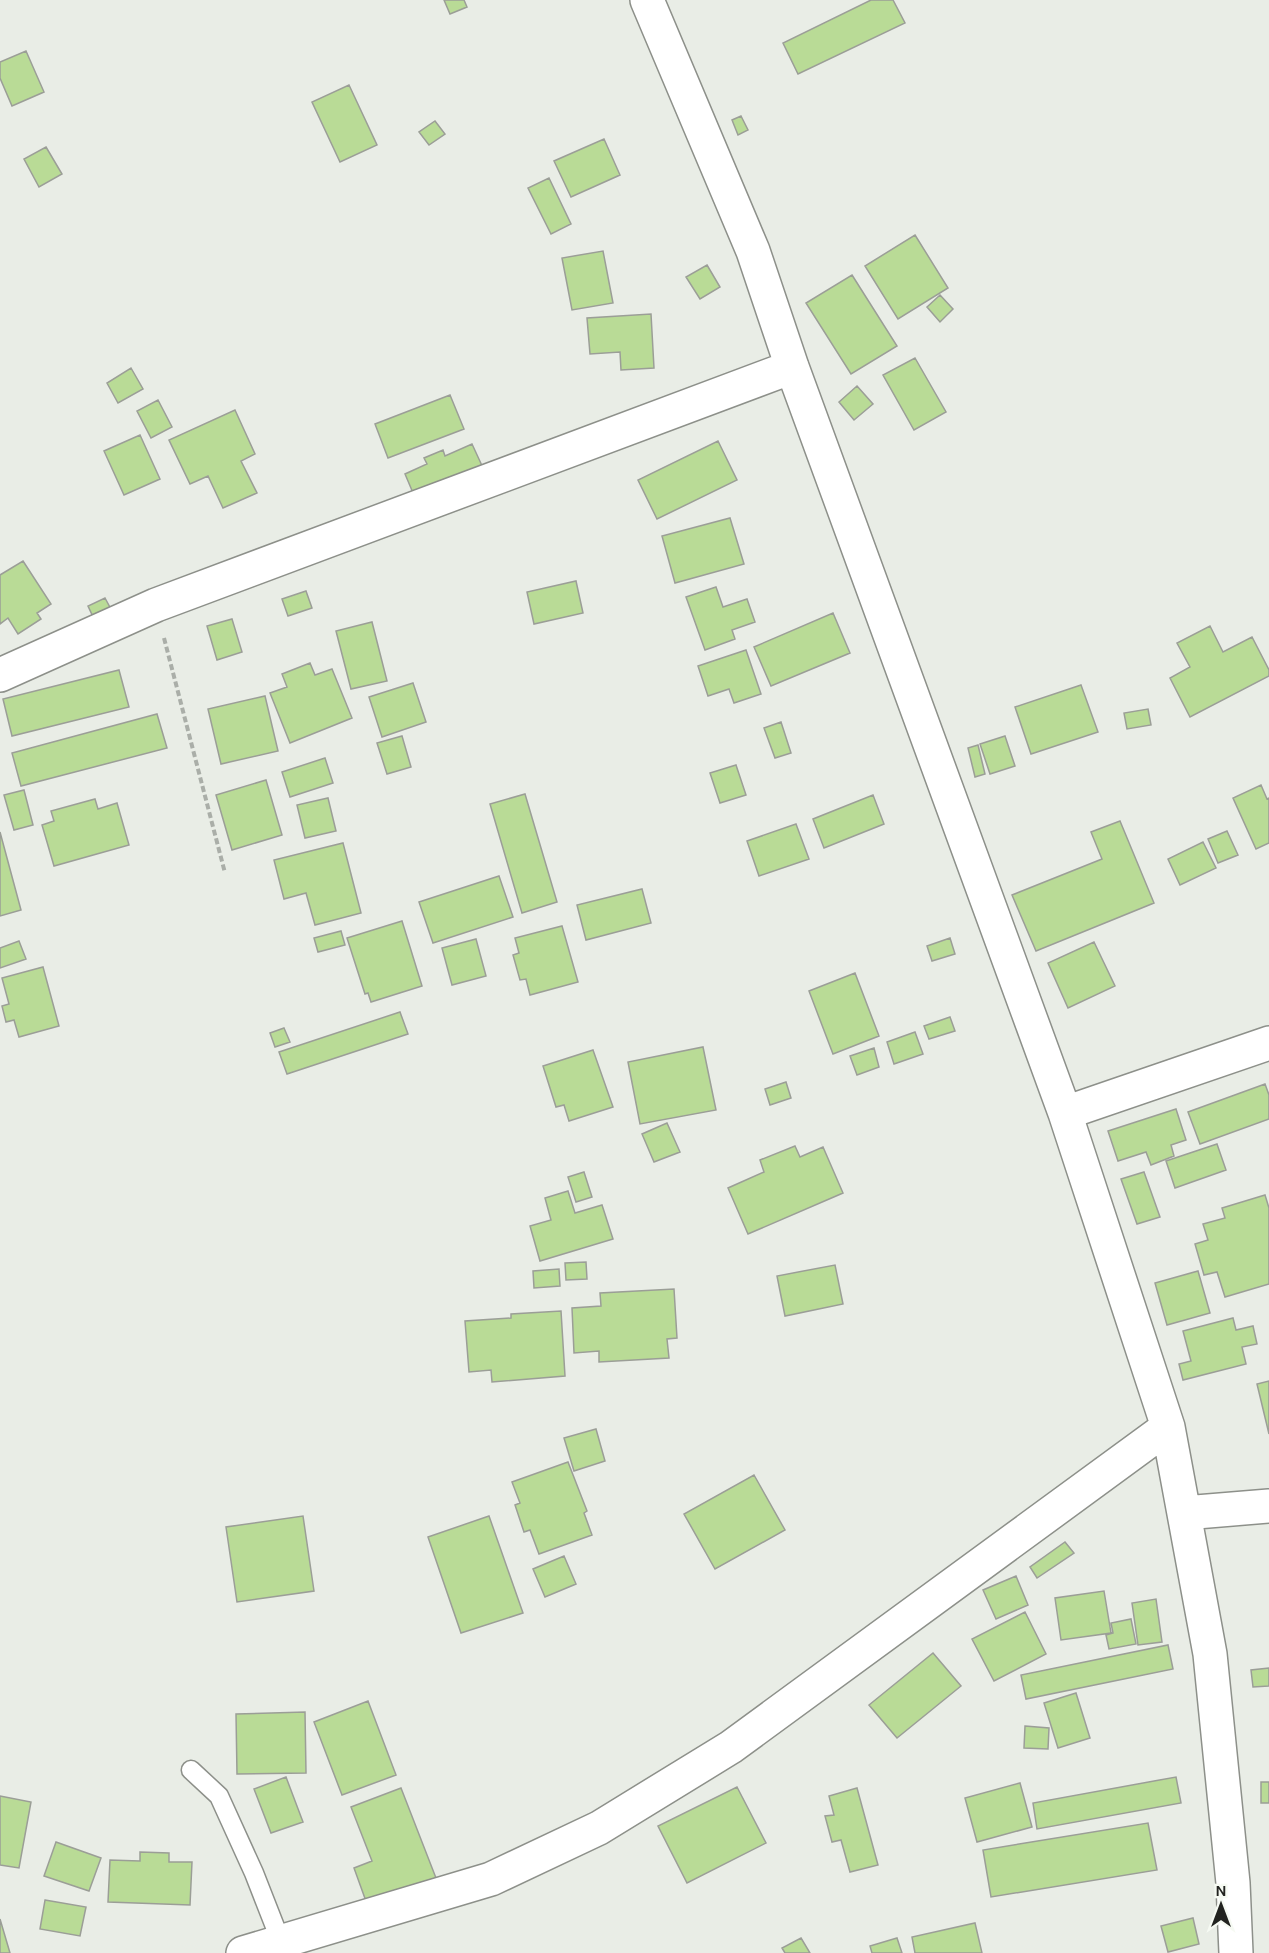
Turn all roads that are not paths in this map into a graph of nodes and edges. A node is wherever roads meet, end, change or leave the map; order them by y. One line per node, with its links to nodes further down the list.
1 (647, 0): 2 (street)
2 (792, 367): 3 (street); 5 (street)
3 (0, 675)
4 (1269, 1043): 5 (street)
5 (1065, 1113): 6 (street)
6 (1168, 1427): 8 (street); 10 (street)
7 (1269, 1506): 8 (street)
8 (1184, 1513): 12 (street)
9 (191, 1770): 10 (lane)
10 (281, 1942): 11 (street)
11 (243, 1953)
12 (1236, 1953)

